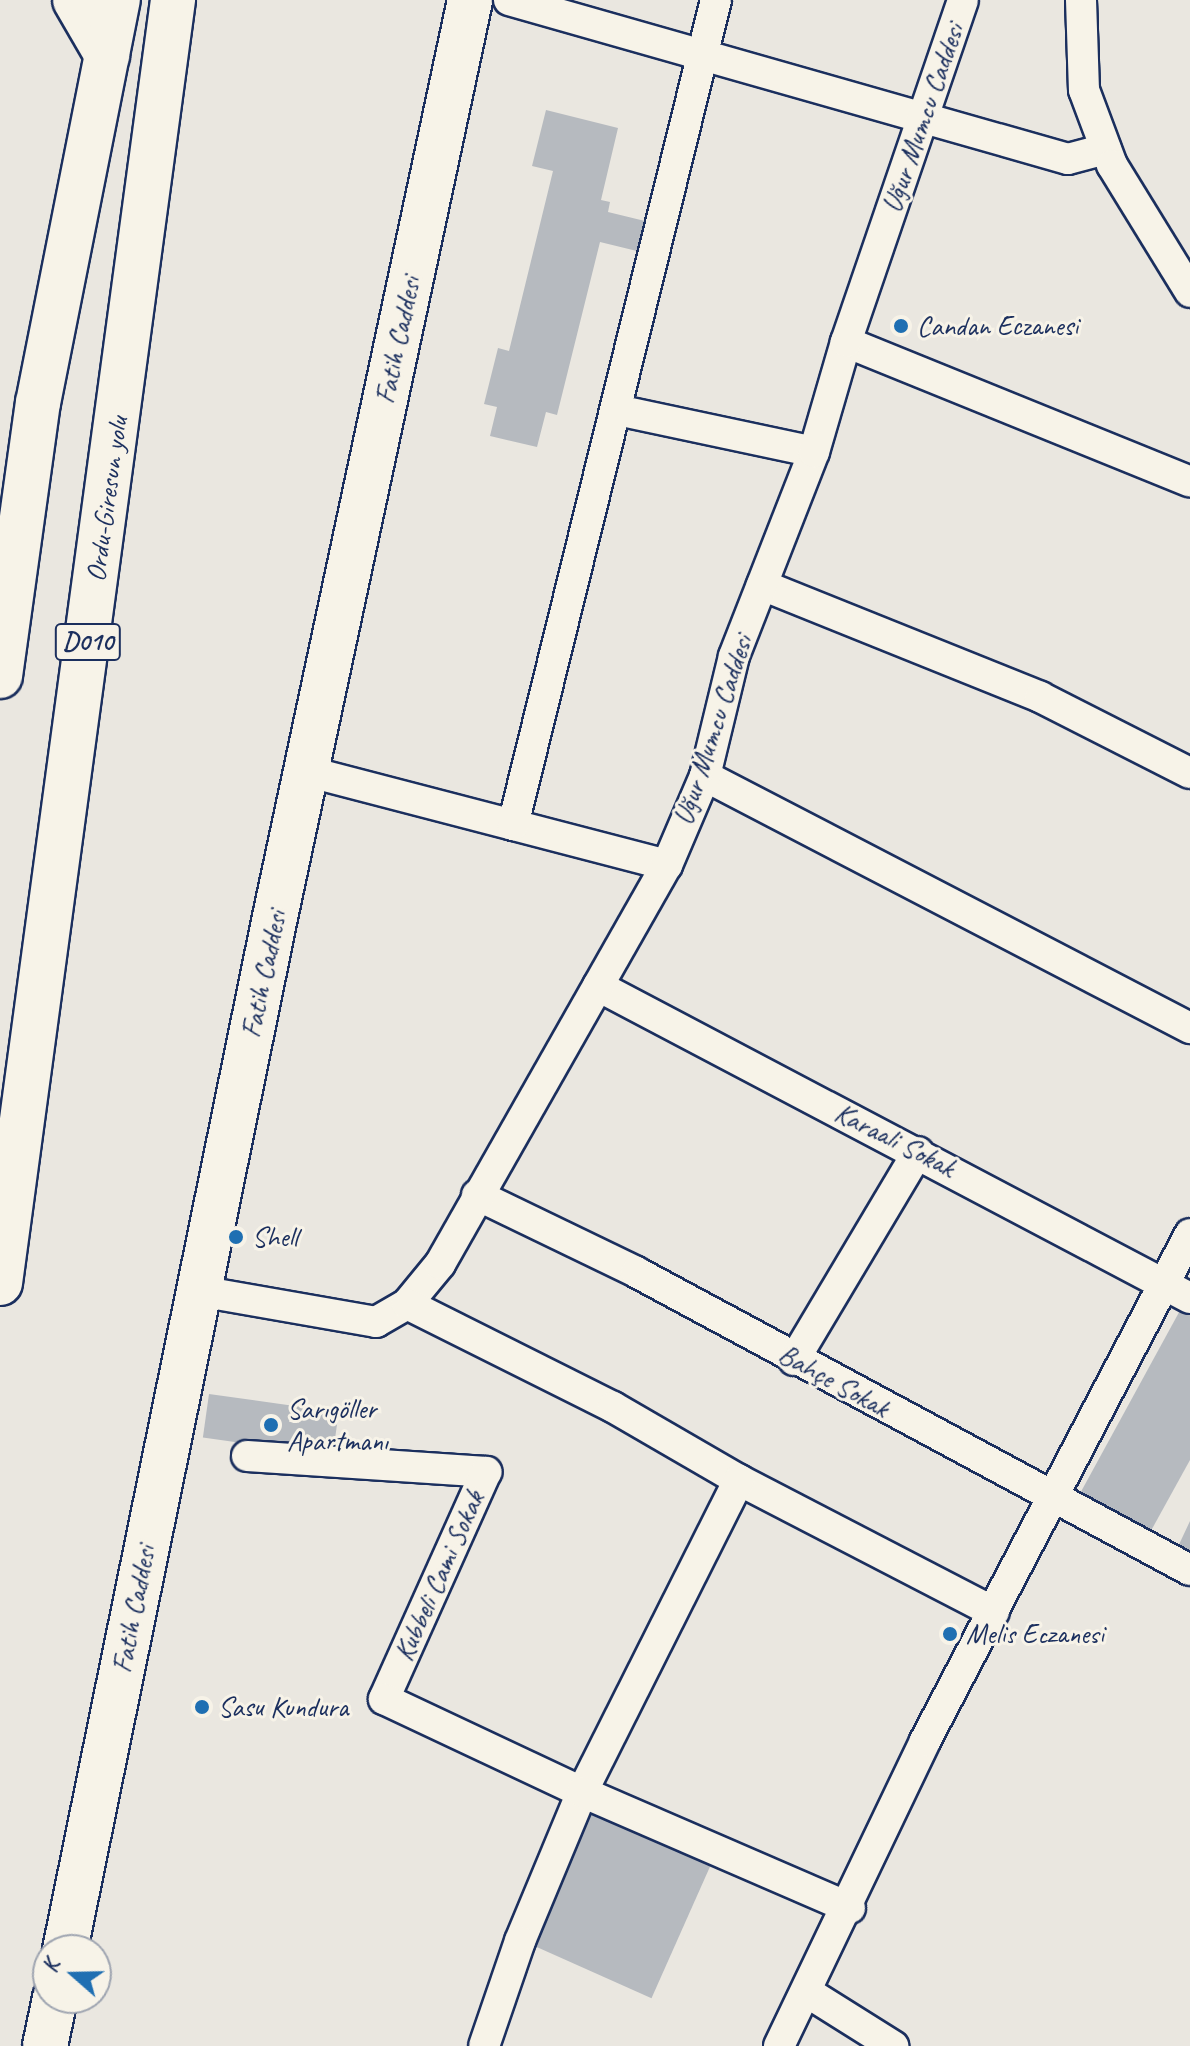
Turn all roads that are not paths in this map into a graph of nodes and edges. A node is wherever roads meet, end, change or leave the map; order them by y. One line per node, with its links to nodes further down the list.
1 (75, 0): 10 (main road)
2 (118, 0): 10 (main road)
3 (173, 0): 30 (main road, Ordu-Giresun yolu / D010)
4 (470, 0): 20 (main road, Fatih Caddesi)
5 (509, 0): 9 (street)
6 (716, 0): 9 (street)
7 (963, 0): 11 (street, Uğur Mumcu Caddesi)
8 (1081, 0): 12 (street)
9 (699, 53): 11 (street); 15 (street)
10 (107, 55): 19 (main road)
11 (922, 121): 12 (street); 14 (street, Uğur Mumcu Caddesi)
12 (1106, 149): 13 (street)
13 (1190, 292)
14 (846, 342): 16 (street, Uğur Mumcu Caddesi); 17 (street)
15 (617, 410): 16 (street); 23 (street)
16 (814, 452): 18 (street, Uğur Mumcu Caddesi)
17 (1190, 482)
18 (762, 585): 21 (street); 22 (street, Uğur Mumcu Caddesi)
19 (0, 676)
20 (306, 771): 23 (street); 31 (main road, Fatih Caddesi)
21 (1190, 773)
22 (705, 776): 24 (street, Uğur Mumcu Caddesi); 26 (street)
23 (513, 825): 24 (street)
24 (667, 865): 25 (street, Uğur Mumcu Caddesi)
25 (598, 986): 27 (street, Karaali Sokak); 28 (street, Uğur Mumcu Caddesi)
26 (1190, 1028)
27 (918, 1152): 32 (street, Karaali Sokak); 34 (street)
28 (477, 1195): 33 (street, Uğur Mumcu Caddesi); 34 (street, Bahçe Sokak)
29 (1190, 1234): 32 (street)
30 (0, 1283)
31 (199, 1291): 33 (street, Uğur Mumcu Caddesi); 42 (main road, Fatih Caddesi)
32 (1177, 1291): 37 (street)
33 (407, 1304): 36 (street)
34 (794, 1360): 37 (street, Bahçe Sokak)
35 (247, 1456): 40 (street, Kubbeli Cami Sokak)
36 (739, 1480): 39 (street); 40 (street)
37 (1054, 1500): 38 (street, Bahçe Sokak); 39 (street)
38 (1190, 1570)
39 (994, 1612): 41 (street)
40 (582, 1792): 41 (street); 46 (street)
41 (850, 1908): 43 (street)
42 (68, 1934)
43 (807, 1992): 47 (street); 48 (street)
44 (52, 2014): 45 (main road)
45 (45, 2046)
46 (484, 2046)
47 (779, 2046)
48 (893, 2046)

